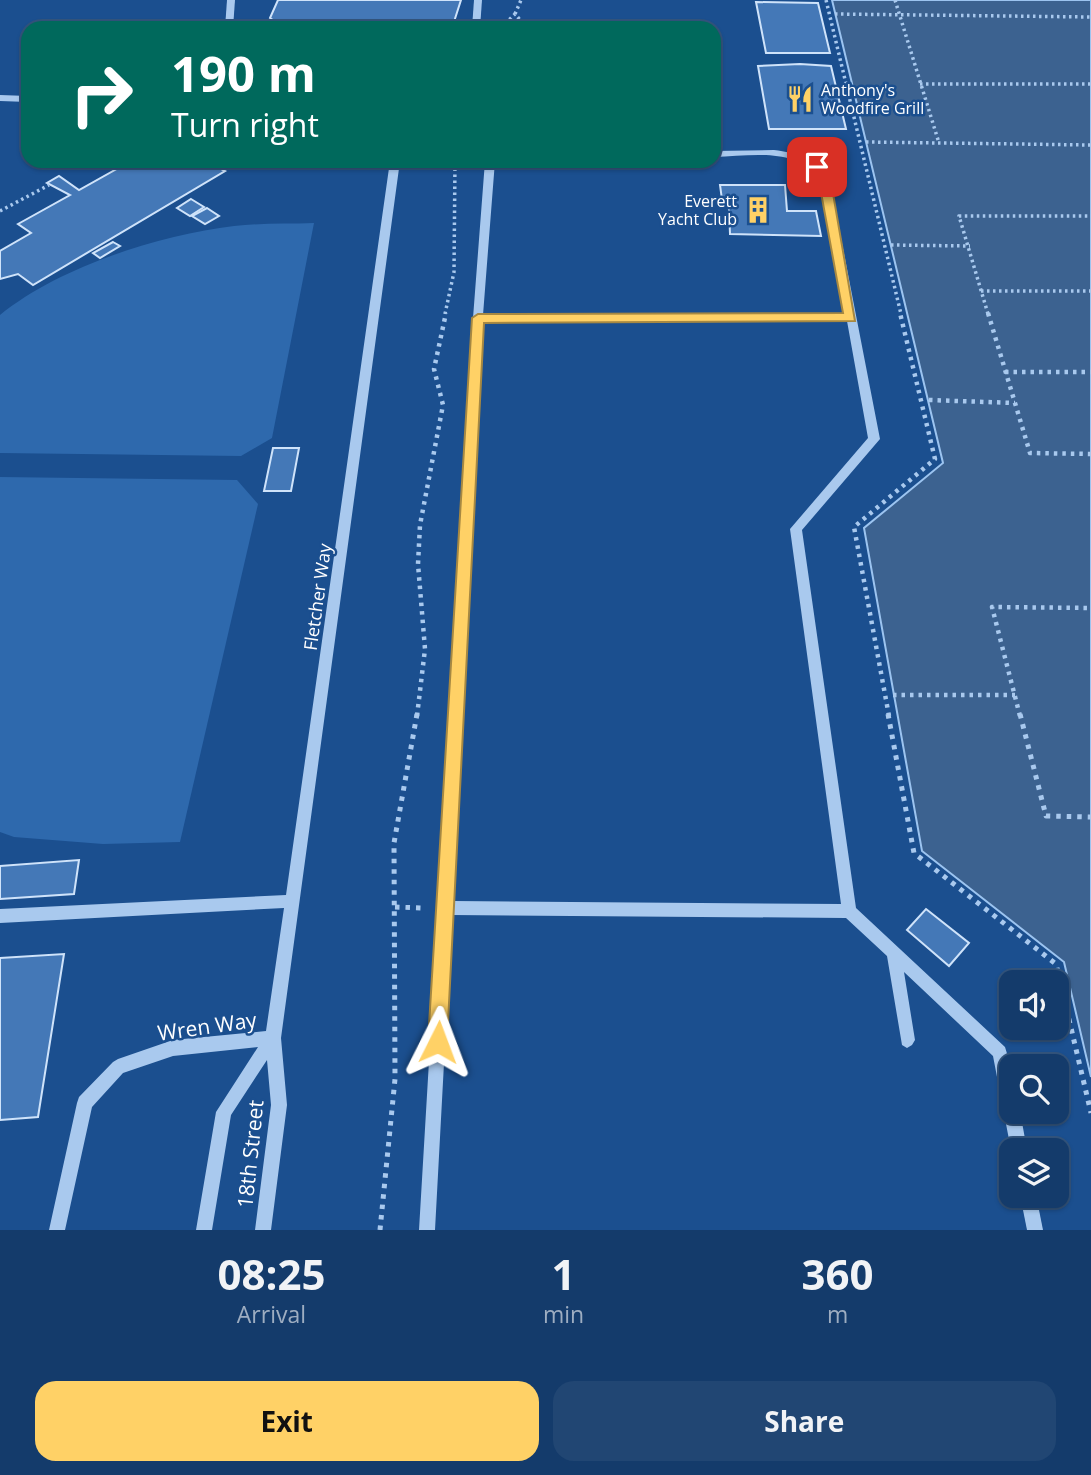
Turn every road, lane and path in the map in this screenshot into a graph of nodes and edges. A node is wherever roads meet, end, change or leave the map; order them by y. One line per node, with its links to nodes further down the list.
1 (231, 0): 10 (street)
2 (478, 0): 11 (street)
3 (521, 0): 6 (path)
4 (826, 0): 51 (path)
5 (895, 0): 8 (path)
6 (515, 14): 12 (path); 13 (path)
7 (835, 14): 8 (path)
8 (899, 14): 9 (path); 14 (path)
9 (1091, 17)
10 (230, 21)
11 (476, 21)
12 (508, 21)
13 (521, 21)
14 (920, 84): 15 (path); 19 (path)
15 (1091, 84)
16 (0, 99): 17 (street)
17 (21, 99)
18 (866, 142): 19 (path)
19 (939, 143): 20 (path)
20 (1091, 145)
21 (721, 154): 33 (street)
22 (394, 168): 43 (street, Fletcher Way)
23 (455, 168): 56 (path)
24 (489, 168): 32 (street)
25 (49, 184): 26 (path)
26 (0, 211)
27 (1091, 216): 29 (path)
28 (891, 246): 29 (path)
29 (970, 246): 30 (path)
30 (981, 291): 31 (path); 34 (path)
31 (1091, 291)
32 (478, 318): 33 (street); 44 (street)
33 (850, 318): 45 (street)
34 (1005, 372): 35 (path); 37 (path)
35 (1091, 372)
36 (929, 400): 37 (path)
37 (1016, 403): 38 (path)
38 (1091, 454)
39 (1091, 608): 41 (path)
40 (893, 695): 41 (path)
41 (1014, 695): 42 (path)
42 (1091, 817)
43 (291, 901): 46 (street); 48 (street, Fletcher Way)
44 (445, 908): 45 (street); 57 (street)
45 (849, 911): 47 (street)
46 (0, 916)
47 (894, 954): 49 (street); 50 (street)
48 (273, 1038): 53 (street, Wren Way); 54 (street, 18th Street); 55 (street, 18th Street)
49 (907, 1040)
50 (1000, 1054)
51 (1091, 1113)
52 (1031, 1208): 58 (lane)
53 (57, 1230)
54 (204, 1230)
55 (263, 1230)
56 (380, 1230)
57 (427, 1230)
58 (1035, 1230)

